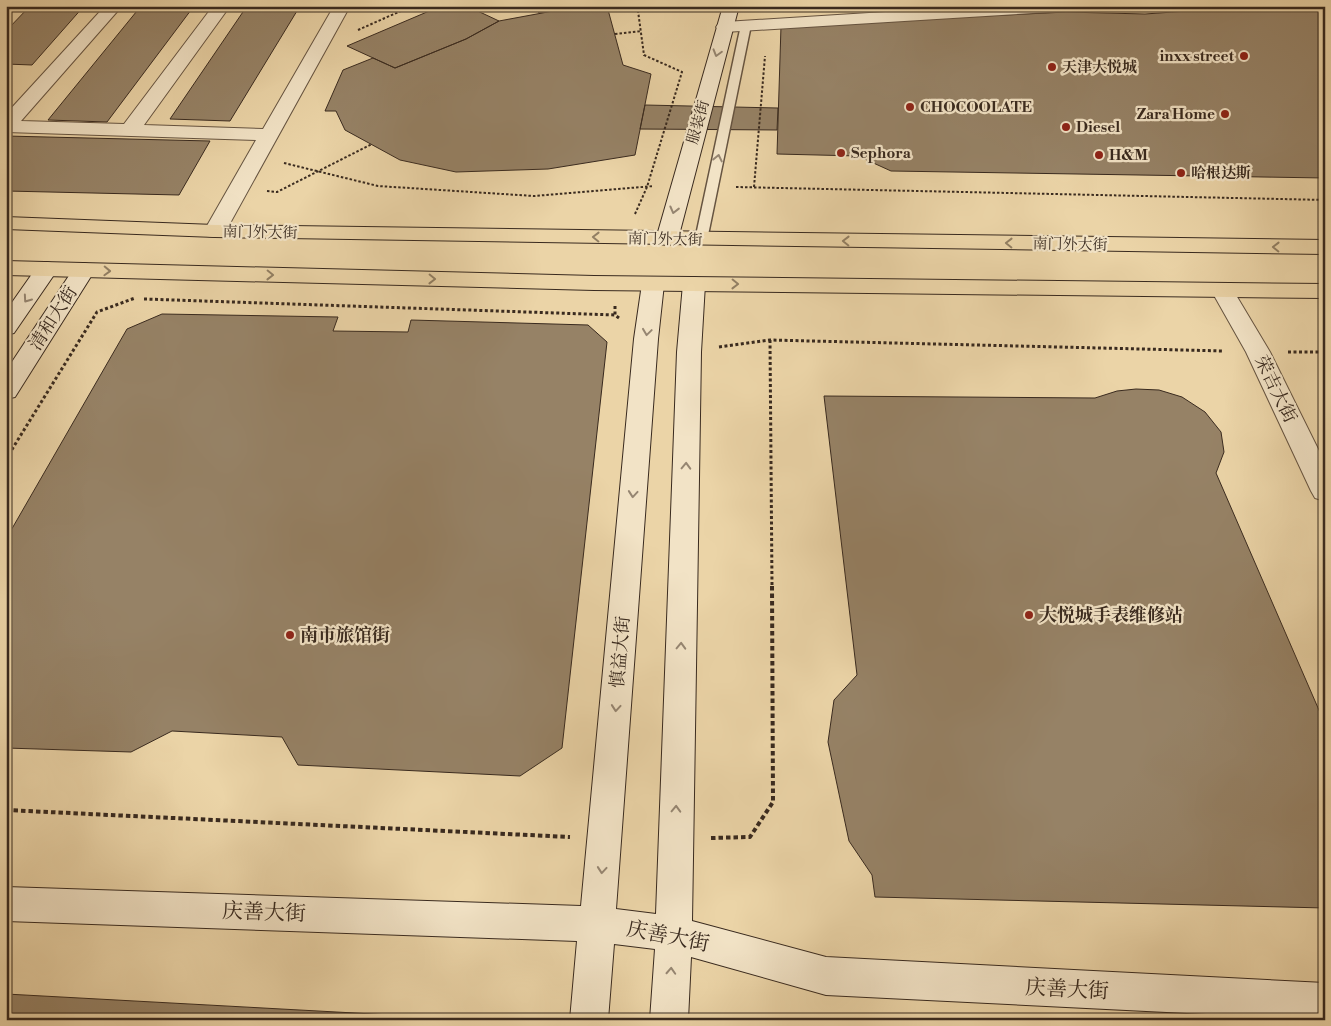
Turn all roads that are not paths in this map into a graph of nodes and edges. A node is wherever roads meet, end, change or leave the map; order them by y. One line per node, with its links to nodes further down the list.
1 (114, 6): 8 (street)
2 (222, 6): 9 (street)
3 (342, 6): 10 (street)
4 (730, 6): 7 (street, 服装街)
5 (1066, 6): 6 (street)
6 (746, 25): 7 (street); 14 (lane, one-way to 6)
7 (725, 27): 13 (street, 服装街, one-way to 13)
8 (6, 126): 9 (street)
9 (130, 130): 10 (street)
10 (270, 134): 12 (street)
11 (6, 223): 12 (main road, 南门外大街)
12 (215, 231): 13 (main road, 南门外大街, one-way to 12)
13 (667, 239): 14 (main road, 南门外大街)
14 (701, 240): 15 (main road, 南门外大街, one-way to 14)
15 (1325, 248)
16 (6, 268): 17 (main road)
17 (47, 269): 18 (main road); 23 (street, 清和大街, one-way to 23)
18 (84, 270): 19 (main road, one-way to 19); 24 (street, 清和大街)
19 (653, 284): 20 (main road); 27 (street, 慎益大街, one-way to 27)
20 (694, 284): 21 (main road, one-way to 21); 28 (street, one-way to 20)
21 (1222, 290): 22 (main road); 25 (street, 荣吉大街)
22 (1325, 292)
23 (6, 328)
24 (6, 390)
25 (1325, 491)
26 (6, 904): 27 (street, 庆善大街)
27 (598, 924): 28 (street, 庆善大街); 30 (street, 慎益大街)
28 (674, 934): 29 (street, 庆善大街); 31 (street, one-way to 28)
29 (1325, 1002)
30 (589, 1020)
31 (669, 1020)

